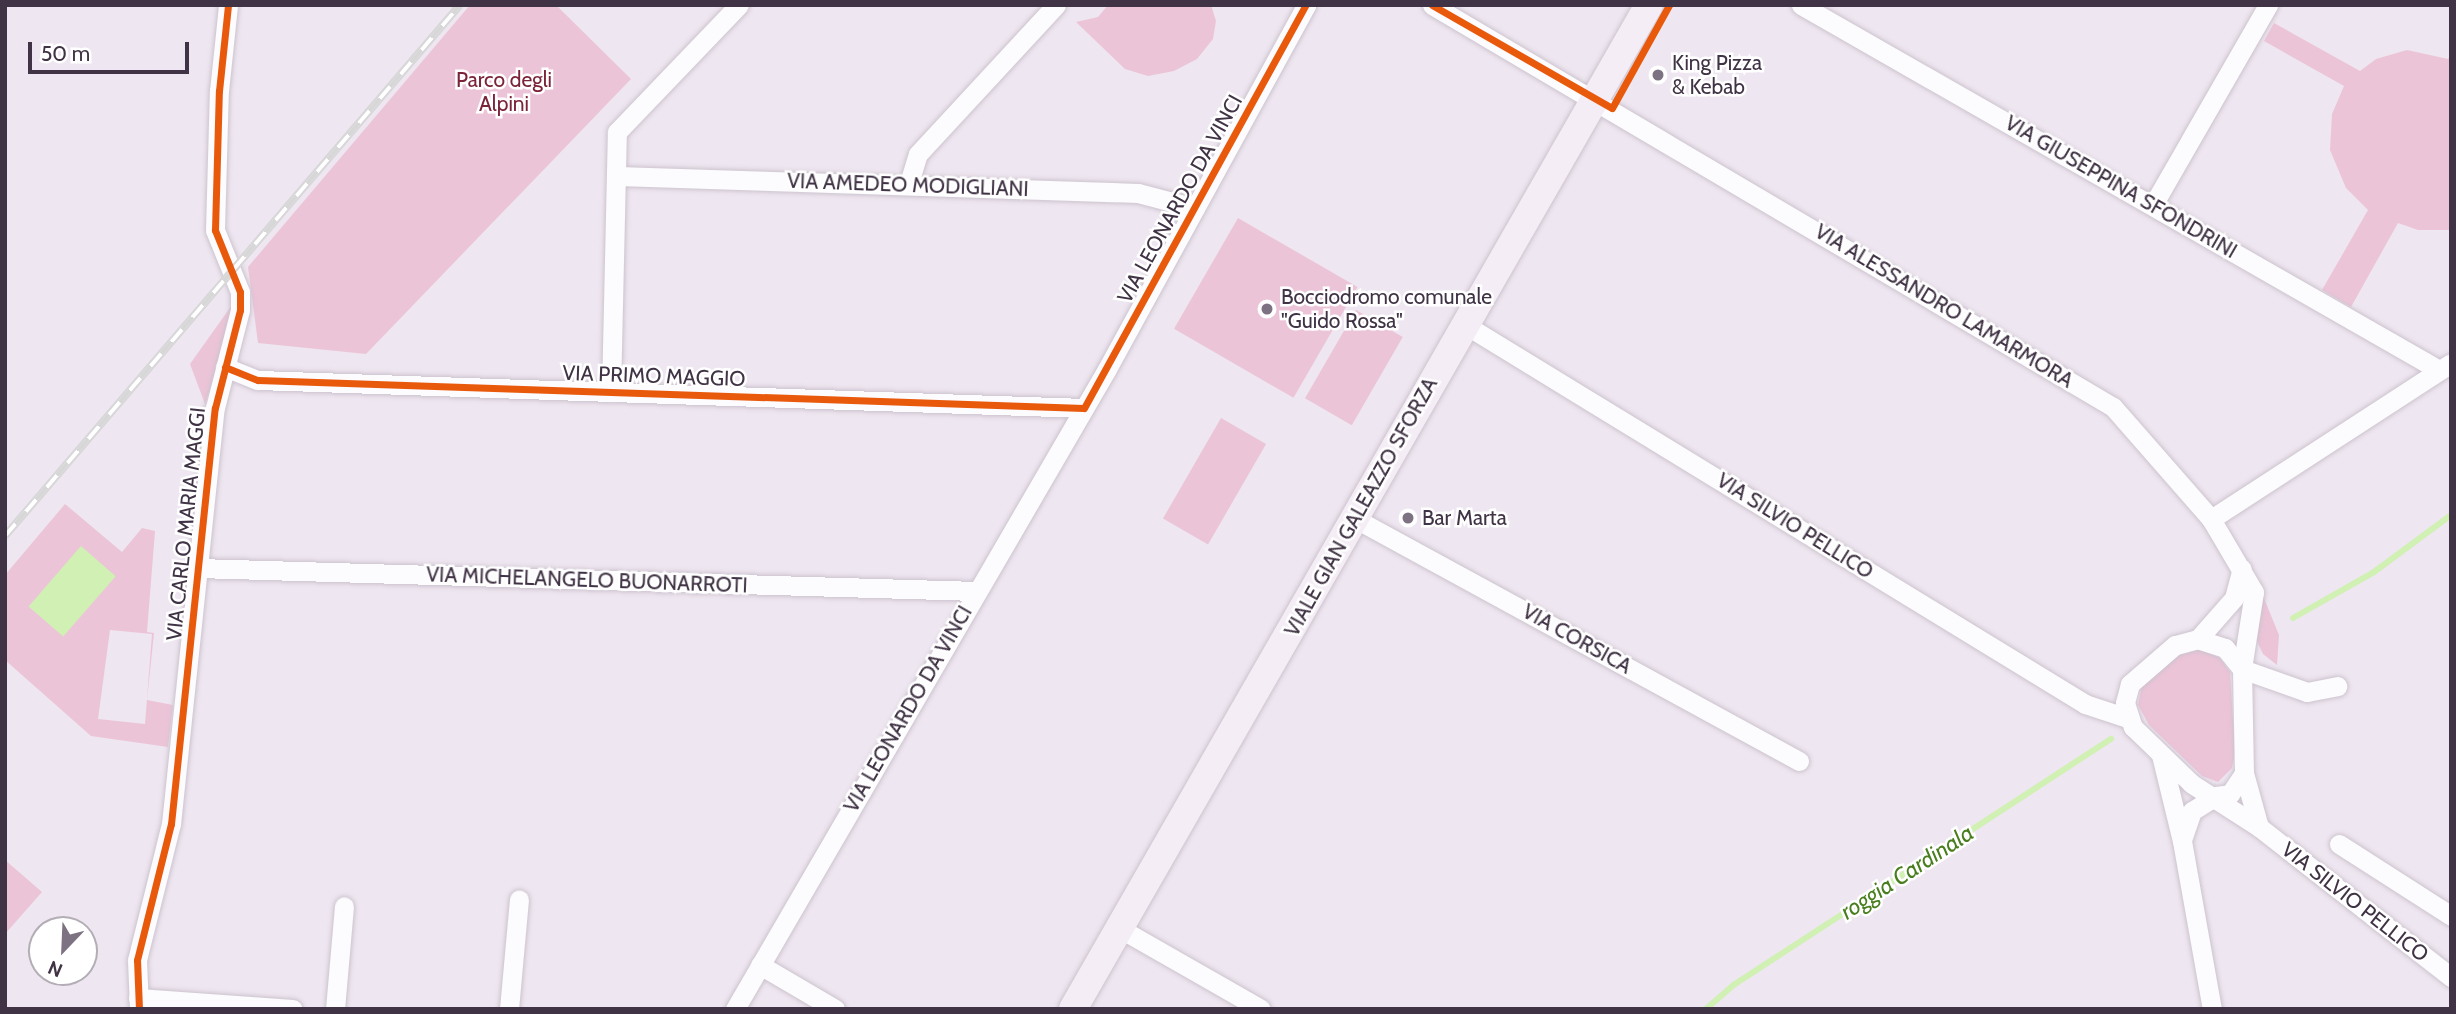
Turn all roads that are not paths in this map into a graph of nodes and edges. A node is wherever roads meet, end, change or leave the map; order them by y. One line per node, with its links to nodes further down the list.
1 (228, 5): 16 (street, VIA CARLO MARIA MAGGI)
2 (739, 5): 10 (street)
3 (1056, 5): 11 (street)
4 (1306, 5): 13 (street, VIA LEONARDO DA VINCI)
5 (1432, 5): 9 (street, VIA ALESSANDRO LAMARMORA)
6 (1649, 5): 9 (street, VIALE GIAN GALEAZZO SFORZA)
7 (1801, 5): 12 (street, VIA GIUSEPPINA SFONDRINI)
8 (2267, 5): 12 (street)
9 (1595, 99): 14 (street, VIALE GIAN GALEAZZO SFORZA); 20 (street, VIA ALESSANDRO LAMARMORA)
10 (618, 176): 11 (street, VIA AMEDEO MODIGLIANI); 17 (street)
11 (909, 183): 13 (street, VIA AMEDEO MODIGLIANI)
12 (2153, 205): 15 (street, VIA GIUSEPPINA SFONDRINI)
13 (1195, 208): 18 (street, VIA LEONARDO DA VINCI)
14 (1464, 324): 19 (street, VIALE GIAN GALEAZZO SFORZA); 27 (street, VIA SILVIO PELLICO)
15 (2445, 366): 20 (street)
16 (225, 367): 17 (street, VIA PRIMO MAGGIO); 21 (street, VIA CARLO MARIA MAGGI)
17 (611, 392): 18 (street, VIA PRIMO MAGGIO)
18 (1084, 408): 23 (street, VIA LEONARDO DA VINCI)
19 (1354, 518): 29 (street, VIA CORSICA); 38 (street, VIALE GIAN GALEAZZO SFORZA)
20 (2211, 519): 22 (street, VIA ALESSANDRO LAMARMORA)
21 (197, 568): 23 (street, VIA MICHELANGELO BUONARROTI); 41 (street, VIA CARLO MARIA MAGGI)
22 (2242, 569): 24 (street); 25 (street, VIA ALESSANDRO LAMARMORA)
23 (976, 591): 39 (street, VIA LEONARDO DA VINCI)
24 (2199, 639): 25 (street); 27 (street)
25 (2242, 669): 26 (street); 30 (street)
26 (2337, 685)
27 (2130, 719): 28 (street)
28 (2161, 754): 31 (street); 33 (street)
29 (1799, 761)
30 (2244, 774): 31 (street); 32 (street)
31 (2216, 796): 32 (street, VIA SILVIO PELLICO); 33 (street)
32 (2259, 827): 40 (street, VIA SILVIO PELLICO)
33 (2182, 841): 49 (street)
34 (2339, 844): 37 (street)
35 (519, 900): 44 (street)
36 (344, 906): 43 (street)
37 (2451, 916)
38 (1119, 928): 47 (street, VIALE GIAN GALEAZZO SFORZA); 48 (street)
39 (760, 964): 45 (street, VIA LEONARDO DA VINCI); 46 (street)
40 (2451, 977)
41 (139, 1003): 42 (street)
42 (293, 1009)
43 (335, 1009)
44 (509, 1009)
45 (734, 1009)
46 (835, 1009)
47 (1073, 1009)
48 (1261, 1009)
49 (2212, 1009)

